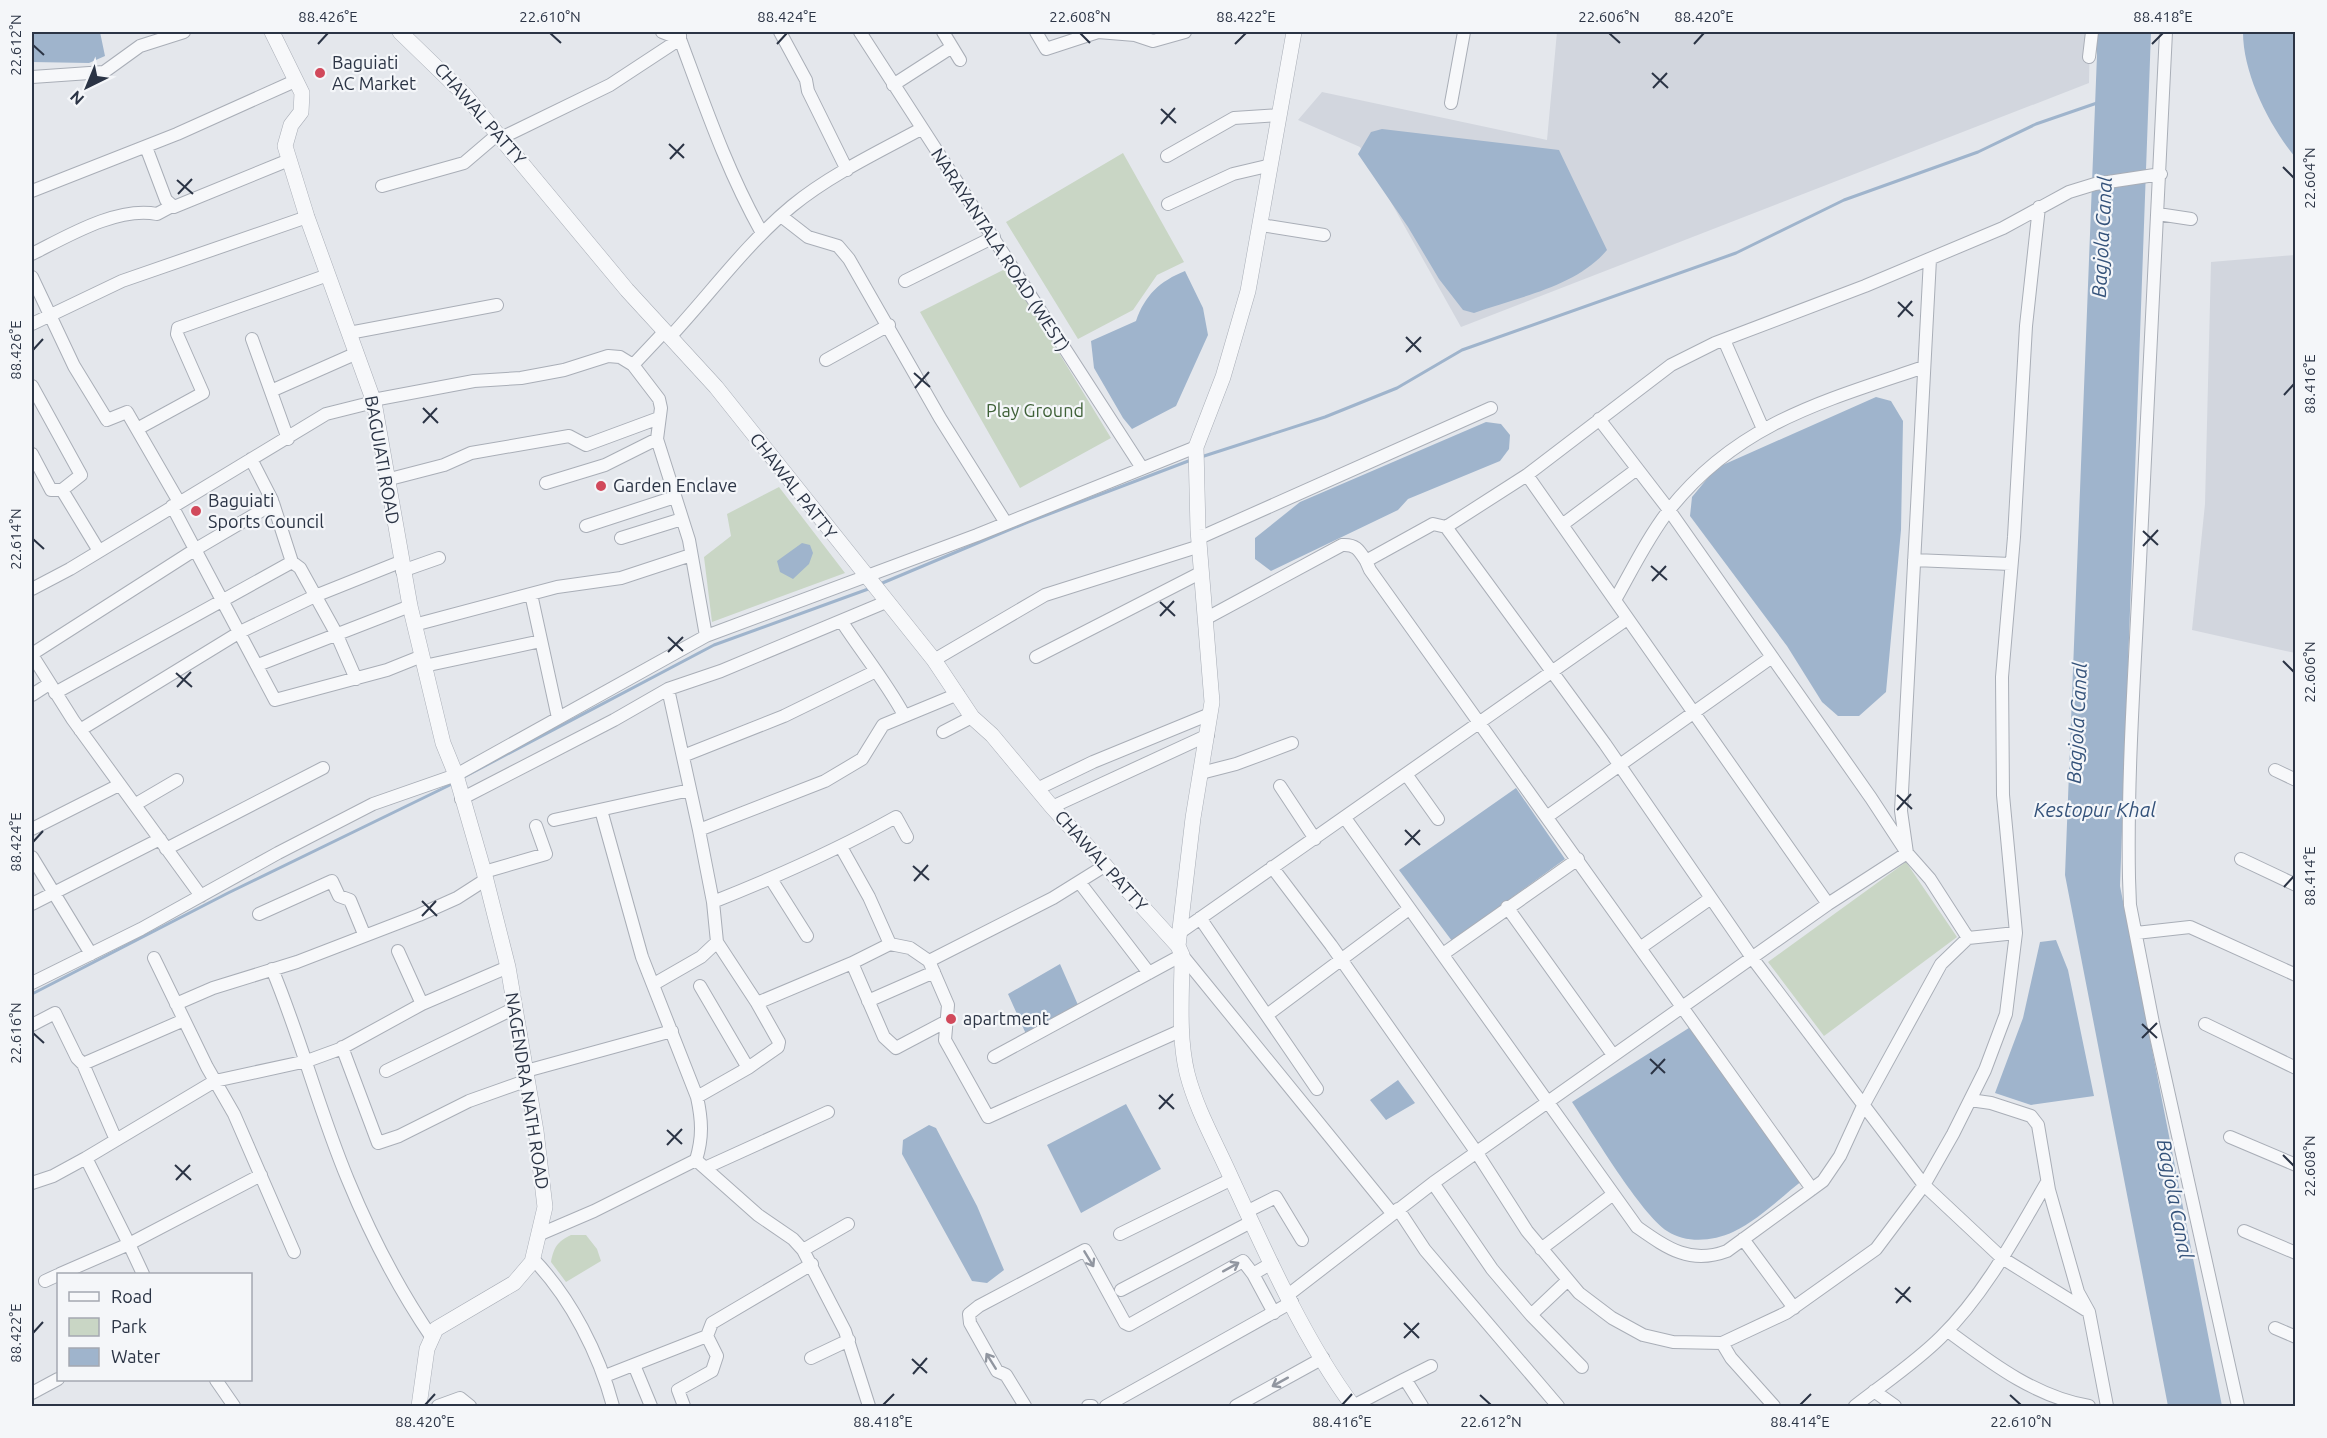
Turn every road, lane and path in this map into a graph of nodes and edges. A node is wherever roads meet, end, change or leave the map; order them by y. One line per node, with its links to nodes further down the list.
1 (184, 32): 19 (street)
2 (272, 32): 20 (street, BAGUIATI ROAD)
3 (400, 32): 25 (street, CHAWAL PATTY)
4 (662, 32): 15 (street)
5 (780, 32): 30 (street)
6 (860, 32): 21 (street, NARAYANTALA ROAD (WEST))
7 (943, 32): 16 (street)
8 (1036, 32): 14 (street)
9 (1185, 32): 14 (street)
10 (1294, 32): 23 (street)
11 (1464, 32): 22 (street)
12 (2092, 32): 17 (street)
13 (2166, 32): 31 (street)
14 (1130, 33)
15 (681, 35): 25 (street); 42 (street)
16 (952, 47): 18 (street); 21 (street)
17 (2089, 57)
18 (960, 60)
19 (32, 77)
20 (295, 81): 26 (street); 28 (street, BAGUIATI ROAD)
21 (894, 85): 24 (street, NARAYANTALA ROAD (WEST))
22 (1451, 103)
23 (1280, 116): 27 (street); 29 (street)
24 (921, 129): 30 (street); 44 (street, NARAYANTALA ROAD (WEST))
25 (500, 136): 32 (street); 55 (street, CHAWAL PATTY)
26 (146, 147): 33 (street); 35 (street)
27 (1167, 156)
28 (289, 160): 35 (street); 39 (street, BAGUIATI ROAD)
29 (1271, 165): 34 (street); 41 (street)
30 (847, 170): 38 (street)
31 (2157, 175): 36 (street); 37 (street)
32 (382, 186)
33 (32, 191)
34 (1168, 204)
35 (172, 206): 45 (street)
36 (2039, 207): 46 (street); 99 (street)
37 (2158, 214): 40 (street); 191 (street)
38 (781, 216): 42 (street); 53 (street)
39 (307, 217): 47 (street, BAGUIATI ROAD); 51 (street)
40 (2191, 219)
41 (1261, 225): 43 (street); 72 (street)
42 (762, 233): 55 (street)
43 (1324, 236)
44 (994, 237): 49 (street); 75 (street, NARAYANTALA ROAD (WEST))
45 (32, 254)
46 (1930, 259): 57 (street); 61 (street)
47 (328, 275): 54 (street, BAGUIATI ROAD); 68 (street)
48 (32, 277): 51 (street)
49 (905, 281)
50 (497, 305): 54 (street)
51 (48, 316): 52 (street); 68 (street)
52 (32, 324)
53 (889, 325): 59 (street); 86 (street)
54 (349, 333): 58 (street, BAGUIATI ROAD)
55 (668, 334): 60 (street); 102 (street, CHAWAL PATTY)
56 (252, 339): 63 (street)
57 (1724, 340): 67 (street); 69 (street)
58 (357, 353): 63 (street); 64 (street, BAGUIATI ROAD)
59 (826, 360)
60 (633, 365): 64 (street); 66 (street)
61 (1924, 367): 69 (street); 96 (street)
62 (32, 386): 80 (street)
63 (272, 391): 70 (street)
64 (373, 401): 70 (street); 78 (street, BAGUIATI ROAD)
65 (1491, 408): 91 (street)
66 (659, 418): 71 (street); 78 (street)
67 (1599, 419): 76 (street); 77 (street)
68 (137, 429): 83 (street)
69 (1763, 429): 84 (street)
70 (288, 439): 74 (street)
71 (657, 439): 79 (street); 81 (street)
72 (1196, 447): 75 (street); 91 (street)
73 (32, 454): 80 (street)
74 (251, 459): 82 (street); 83 (street)
75 (1142, 468): 86 (street)
76 (1637, 469): 84 (street); 87 (street)
77 (1527, 475): 87 (street); 89 (street)
78 (386, 480): 100 (street, BAGUIATI ROAD)
79 (546, 483)
80 (62, 490): 93 (street)
81 (675, 497): 85 (street); 88 (street)
82 (273, 503): 92 (street); 98 (street)
83 (176, 504): 92 (street); 93 (street)
84 (1669, 510): 108 (street); 120 (street)
85 (682, 519): 90 (street); 94 (street)
86 (1006, 523): 102 (street)
87 (1562, 525): 108 (street)
88 (586, 526)
89 (1446, 527): 97 (street); 125 (street)
90 (621, 538)
91 (1199, 542): 101 (street); 121 (street)
92 (196, 549): 106 (street); 118 (street)
93 (99, 551): 103 (street)
94 (691, 555): 104 (street); 116 (street)
95 (440, 558): 100 (street)
96 (1914, 560): 99 (street); 169 (street)
97 (1366, 561): 110 (street); 136 (street)
98 (292, 562): 105 (street); 106 (street)
99 (2012, 564): 190 (street)
100 (401, 566): 105 (street); 109 (street, BAGUIATI ROAD)
101 (1202, 572): 110 (street); 119 (street)
102 (865, 577): 107 (street, CHAWAL PATTY); 116 (street)
103 (32, 589)
104 (531, 594): 113 (street); 117 (street)
105 (315, 596): 114 (street); 115 (street)
106 (224, 599): 114 (street); 127 (street)
107 (884, 599): 112 (street); 121 (street, CHAWAL PATTY)
108 (1615, 600): 111 (street)
109 (410, 606): 113 (street, BAGUIATI ROAD); 115 (street)
110 (1205, 619): 132 (street)
111 (1627, 619): 125 (street); 131 (street)
112 (842, 622): 124 (street); 128 (street)
113 (414, 625): 122 (street, BAGUIATI ROAD)
114 (240, 632): 123 (street); 137 (street)
115 (336, 633): 123 (street); 126 (street)
116 (706, 636): 135 (street)
117 (541, 641): 122 (street); 135 (street)
118 (32, 655): 127 (street)
119 (1036, 657)
120 (1772, 657): 131 (street); 169 (street)
121 (934, 660): 129 (street, CHAWAL PATTY)
122 (423, 661): 126 (street); 147 (street, BAGUIATI ROAD)
123 (258, 665): 126 (street)
124 (874, 672): 133 (street); 141 (street)
125 (1553, 673): 136 (street); 142 (street)
126 (356, 679)
127 (52, 689): 130 (street); 137 (street)
128 (668, 689): 141 (street); 154 (street)
129 (958, 694): 133 (street); 134 (street, CHAWAL PATTY)
130 (32, 695)
131 (1695, 712): 142 (street); 184 (street)
132 (1210, 714): 139 (street); 152 (street)
133 (904, 715): 164 (street)
134 (972, 717): 138 (street); 152 (street, CHAWAL PATTY)
135 (558, 718): 147 (street)
136 (1478, 722): 146 (street); 158 (street)
137 (80, 730): 150 (street)
138 (943, 732)
139 (1208, 735): 145 (street); 156 (street)
140 (1292, 743): 145 (street)
141 (682, 756): 153 (street)
142 (1620, 766): 158 (street); 181 (street)
143 (323, 768): 167 (street)
144 (2275, 770): 149 (street)
145 (1201, 772): 189 (street)
146 (1406, 774): 159 (street); 160 (street)
147 (456, 775): 154 (street, BAGUIATI ROAD); 180 (street)
148 (177, 780): 155 (street)
149 (2295, 780)
150 (119, 785): 155 (street); 163 (street)
151 (1280, 786): 166 (street)
152 (1037, 789): 156 (street, CHAWAL PATTY)
153 (690, 790): 157 (street); 164 (street)
154 (461, 799): 175 (street, NAGENDRA NATH ROAD)
155 (136, 804): 167 (street)
156 (1052, 807): 173 (street, CHAWAL PATTY)
157 (601, 810): 161 (street); 212 (street)
158 (1548, 816): 171 (street)
159 (1345, 818): 166 (street); 186 (street)
160 (1438, 819)
161 (554, 820)
162 (536, 826): 175 (street)
163 (32, 829)
164 (699, 830): 182 (street)
165 (907, 837): 168 (street)
166 (1315, 839): 174 (street)
167 (163, 844): 179 (street); 180 (street)
168 (842, 847): 176 (street); 196 (street)
169 (1906, 853): 184 (street); 194 (street)
170 (32, 857): 179 (street)
171 (1578, 859): 185 (street); 197 (street)
172 (2241, 859): 178 (street)
173 (1106, 865): 177 (street); 198 (street, CHAWAL PATTY)
174 (1272, 867): 188 (street); 204 (street)
175 (484, 876): 192 (street); 206 (street, NAGENDRA NATH ROAD)
176 (771, 879): 182 (street); 193 (street)
177 (1080, 883): 207 (street); 209 (street)
178 (2295, 885)
179 (55, 893): 183 (street); 200 (street)
180 (201, 896): 200 (street)
181 (1711, 898): 197 (street); 203 (street)
182 (713, 902): 195 (street)
183 (32, 904)
184 (1828, 904): 203 (street)
185 (1507, 907): 201 (street); 228 (street)
186 (1409, 909): 201 (street); 204 (street)
187 (259, 914): 192 (street)
188 (1200, 918): 189 (street); 220 (street)
189 (1182, 930): 198 (street)
190 (2016, 933): 194 (street); 239 (street)
191 (2136, 933): 210 (street); 323 (street)
192 (364, 934): 208 (street)
193 (807, 936)
194 (1968, 938): 241 (street)
195 (717, 942): 212 (street); 215 (street)
196 (890, 944): 205 (street); 207 (street)
197 (1640, 948): 218 (street)
198 (1180, 950): 209 (street); 225 (street); 257 (street)
199 (398, 951): 217 (street)
200 (91, 954): 211 (street)
201 (1443, 954): 240 (street)
202 (154, 958): 216 (street)
203 (1753, 958): 218 (street); 241 (street)
204 (1341, 960): 220 (street); 245 (street)
205 (852, 963): 214 (street); 215 (street)
206 (508, 967): 217 (street); 219 (street, NAGENDRA NATH ROAD)
207 (932, 967): 214 (street); 222 (street)
208 (272, 969): 216 (street); 230 (street)
209 (1149, 973): 229 (street)
210 (2295, 975)
211 (32, 983)
212 (654, 984): 226 (street)
213 (700, 986): 232 (street)
214 (868, 1001): 222 (street)
215 (757, 1003): 232 (street)
216 (176, 1004): 221 (street)
217 (422, 1004): 227 (street)
218 (1683, 1007): 228 (street); 255 (street)
219 (515, 1008): 234 (street); 235 (street, NAGENDRA NATH ROAD)
220 (1267, 1015): 237 (street)
221 (184, 1020): 231 (street); 236 (street)
222 (947, 1021): 225 (street)
223 (32, 1024): 231 (street)
224 (2205, 1024): 233 (street)
225 (1182, 1030): 250 (street)
226 (672, 1031): 235 (street); 238 (street)
227 (342, 1047): 230 (street); 235 (street)
228 (1613, 1055): 240 (street)
229 (994, 1057)
230 (307, 1061): 236 (street); 290 (street)
231 (83, 1064): 244 (street)
232 (748, 1068): 238 (street)
233 (2295, 1068)
234 (386, 1071)
235 (527, 1075): 261 (street, NAGENDRA NATH ROAD)
236 (215, 1081): 244 (street); 249 (street)
237 (1317, 1089)
238 (696, 1097): 247 (street)
239 (1970, 1100): 251 (street); 254 (street)
240 (1546, 1102): 245 (street); 256 (street)
241 (1863, 1106): 254 (street); 255 (street)
242 (828, 1112): 247 (street)
243 (2230, 1137): 248 (street)
244 (116, 1140): 246 (street)
245 (1477, 1153): 253 (street); 266 (street)
246 (86, 1158): 252 (street); 265 (street)
247 (701, 1163): 261 (street); 267 (street)
248 (2295, 1165)
249 (261, 1175): 265 (street); 268 (street)
250 (1232, 1179): 258 (street); 262 (street)
251 (2047, 1182): 270 (street); 283 (street)
252 (32, 1183)
253 (1433, 1183): 257 (street); 285 (street)
254 (1924, 1185): 270 (street); 282 (street)
255 (1812, 1189): 263 (street)
256 (1612, 1195): 263 (street); 266 (street)
257 (1395, 1211): 281 (street); 318 (street)
258 (1249, 1217): 264 (street); 272 (street); 280 (street)
259 (848, 1224): 267 (street)
260 (2244, 1231): 269 (street)
261 (538, 1234): 271 (street, NAGENDRA NATH ROAD)
262 (1120, 1234)
263 (1743, 1239): 282 (street)
264 (1302, 1240)
265 (129, 1244): 274 (street); 275 (street)
266 (1541, 1249): 278 (street)
267 (803, 1250): 273 (street)
268 (294, 1252)
269 (2295, 1253)
270 (2002, 1258): 283 (street); 287 (street)
271 (533, 1259): 290 (street, NAGENDRA NATH ROAD); 298 (street)
272 (1272, 1263): 276 (street); 281 (street)
273 (812, 1264): 288 (street); 291 (street)
274 (64, 1273)
275 (142, 1273)
276 (1253, 1274): 284 (street); 314 (street, one-way to 276)
277 (57, 1276): 279 (street)
278 (1568, 1280): 285 (street); 292 (street)
279 (45, 1281)
280 (1121, 1290)
281 (1290, 1299): 284 (street); 294 (street)
282 (1794, 1308): 292 (street)
283 (2089, 1312): 322 (street)
284 (1274, 1313): 315 (street)
285 (1531, 1315): 297 (street)
286 (2275, 1328): 289 (street)
287 (1947, 1331): 302 (street); 321 (street)
288 (707, 1336): 295 (street); 312 (street)
289 (2295, 1337)
290 (432, 1338): 307 (street)
291 (849, 1340): 293 (street); 313 (street)
292 (1722, 1343): 304 (street)
293 (812, 1358)
294 (1323, 1358): 305 (street); 316 (street, one-way to 316)
295 (634, 1365): 298 (street); 311 (street)
296 (1431, 1366): 299 (street)
297 (1582, 1367)
298 (605, 1376): 310 (street)
299 (1405, 1379): 305 (street); 317 (street)
300 (57, 1380): 303 (street)
301 (217, 1381): 306 (street)
302 (1874, 1391): 319 (street); 320 (street)
303 (32, 1392)
304 (1768, 1405)
305 (1353, 1406)
306 (234, 1407)
307 (419, 1407)
308 (438, 1407): 309 (street)
309 (470, 1407)
310 (613, 1407)
311 (651, 1407)
312 (684, 1407)
313 (869, 1407)
314 (1025, 1407)
315 (1106, 1407)
316 (1236, 1407)
317 (1422, 1407)
318 (1558, 1407)
319 (1855, 1407)
320 (1895, 1407)
321 (2089, 1407)
322 (2107, 1407)
323 (2238, 1407)

